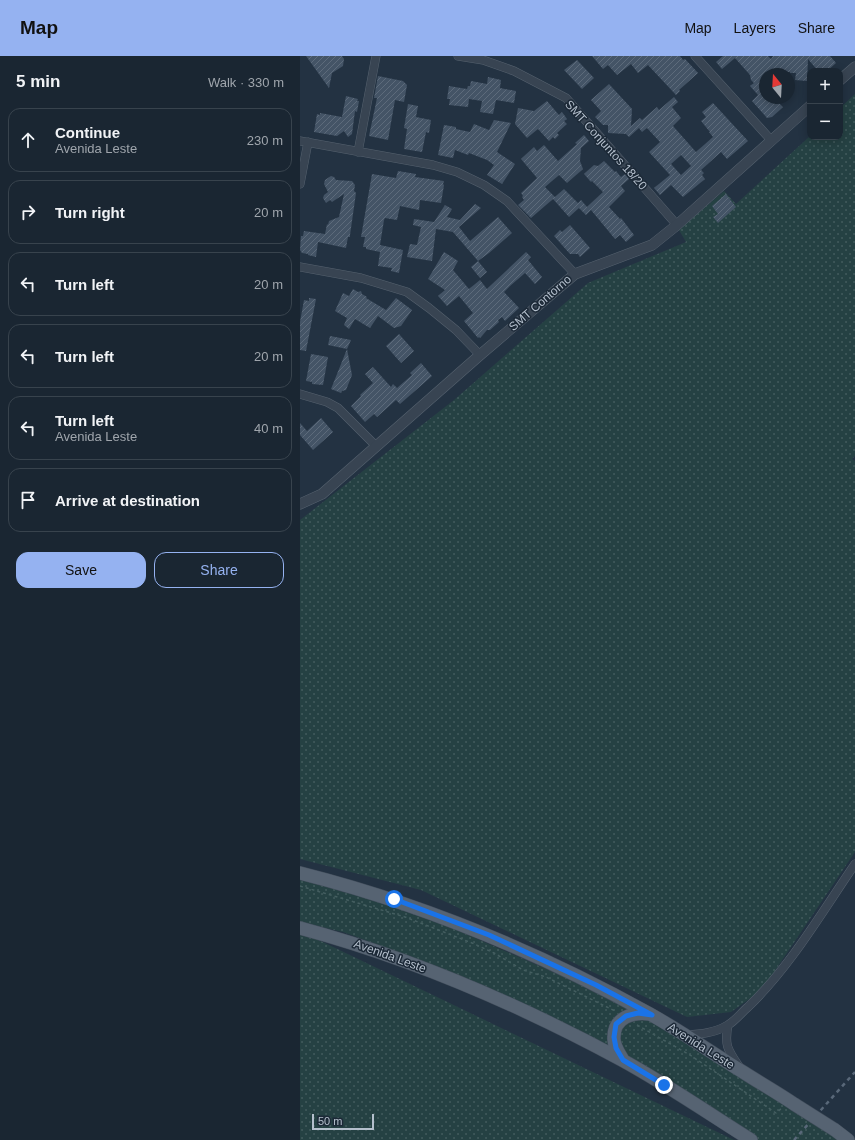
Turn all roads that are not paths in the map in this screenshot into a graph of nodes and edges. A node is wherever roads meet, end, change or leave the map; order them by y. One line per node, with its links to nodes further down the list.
1 (376, 56): 9 (street)
2 (458, 56): 11 (street, SMT Conjuntos 18/20)
3 (695, 56): 7 (street)
4 (855, 67): 5 (street)
5 (843, 77)
6 (807, 109): 7 (street, SMT Contorno)
7 (771, 140): 11 (street, SMT Contorno)
8 (304, 141): 9 (street); 10 (street)
9 (358, 152): 13 (street)
10 (300, 184)
11 (677, 225): 13 (street, SMT Contorno)
12 (300, 267): 14 (street)
13 (574, 274): 14 (street, SMT Contorno)
14 (480, 355): 16 (street, SMT Contorno)
15 (300, 394): 16 (street)
16 (376, 446): 17 (street, SMT Contorno)
17 (300, 504)
18 (855, 864): 22 (street)
19 (300, 873): 21 (main road, Avenida Leste)
20 (300, 928): 24 (main road, Avenida Leste)
21 (652, 1015): 23 (main road, Avenida Leste); 24 (main road)
22 (728, 1025): 23 (street); 25 (street)
23 (686, 1035): 25 (main road, Avenida Leste)
24 (623, 1060): 26 (main road, Avenida Leste)
25 (742, 1072): 27 (main road, Avenida Leste, bridge)
26 (751, 1140)
27 (848, 1140)

